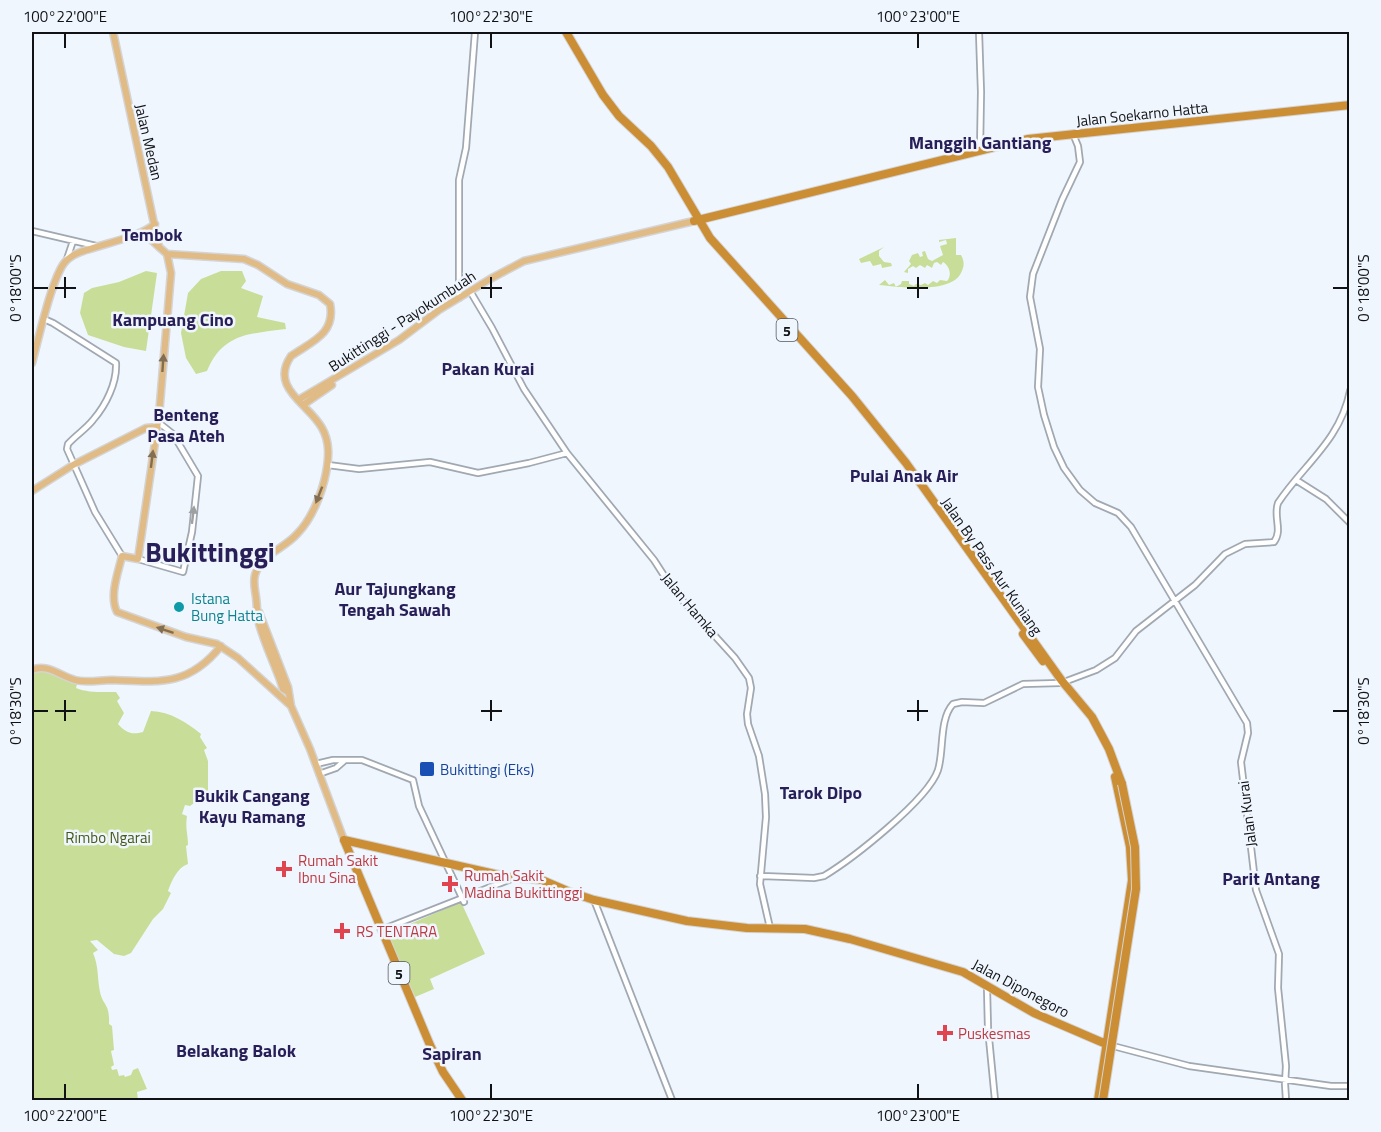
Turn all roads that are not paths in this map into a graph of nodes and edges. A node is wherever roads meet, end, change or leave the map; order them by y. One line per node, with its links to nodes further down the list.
1 (113, 32): 9 (main road, Jalan Medan)
2 (475, 32): 18 (street)
3 (567, 32): 8 (highway, 5)
4 (979, 32): 7 (street)
5 (1350, 105): 6 (highway, Jalan Soekarno Hatta)
6 (1073, 134): 7 (highway, Jalan Soekarno Hatta); 32 (street, Jalan Kurai)
7 (980, 150): 8 (highway, Jalan Soekarno Hatta)
8 (696, 220): 17 (main road, Bukittinggi - Payokumbuah); 38 (highway, Jalan By Pass Aur Kuniang / 5)
9 (155, 224): 11 (main road); 14 (main road, Jalan Medan)
10 (32, 231): 12 (street)
11 (141, 234): 13 (main road); 14 (main road)
12 (73, 241): 13 (street); 16 (street)
13 (98, 246): 16 (main road)
14 (159, 246): 15 (main road)
15 (167, 254): 22 (main road); 23 (main road, one-way to 15)
16 (66, 261): 19 (main road)
17 (470, 291): 18 (main road, Bukittinggi - Payokumbuah); 24 (street, Jalan Hamka)
18 (459, 298): 22 (main road, Bukittinggi - Payokumbuah)
19 (44, 319): 20 (main road); 25 (street)
20 (32, 363)
21 (1350, 392): 27 (street)
22 (300, 402): 26 (main road)
23 (157, 424): 25 (main road); 31 (main road, one-way to 23); 31 (street, one-way to 23)
24 (567, 453): 26 (street); 46 (street, Jalan Hamka)
25 (73, 465): 28 (main road); 30 (street)
26 (328, 465): 39 (main road, one-way to 39)
27 (1296, 480): 29 (street); 32 (street)
28 (32, 491)
29 (1350, 523)
30 (122, 556): 31 (main road); 33 (main road, one-way to 30)
31 (138, 559)
32 (1175, 600): 38 (street); 54 (street, Jalan Kurai)
33 (211, 642): 34 (main road); 36 (main road)
34 (220, 646): 35 (main road); 36 (main road)
35 (227, 650): 36 (main road); 39 (main road)
36 (214, 654): 37 (main road)
37 (32, 670)
38 (1062, 683): 42 (highway, Jalan By Pass Aur Kuniang); 46 (street)
39 (291, 706): 41 (main road)
40 (344, 762): 41 (street); 43 (street); 45 (street)
41 (316, 764): 43 (main road)
42 (1116, 771): 53 (highway, Jalan By Pass Aur Kuniang); 59 (highway, Jalan By Pass Aur Kuniang, bridge)
43 (319, 774): 44 (main road)
44 (344, 840): 45 (highway, Jalan Diponegoro); 51 (highway, 5)
45 (447, 863): 47 (highway, Jalan Diponegoro); 48 (street)
46 (760, 876): 50 (street, Jalan Hamka)
47 (514, 878): 48 (street); 49 (highway, Jalan Diponegoro)
48 (463, 900): 51 (street)
49 (594, 900): 50 (highway, Jalan Diponegoro); 57 (street)
50 (770, 928): 52 (highway, Jalan Diponegoro)
51 (381, 930): 56 (highway, 5)
52 (987, 988): 53 (highway, Jalan Diponegoro); 58 (street)
53 (1109, 1045): 54 (street); 59 (highway, Jalan By Pass Aur Kuniang)
54 (1285, 1080): 55 (street); 60 (street, Jalan Kurai)
55 (1350, 1086)
56 (462, 1101)
57 (672, 1101)
58 (995, 1101)
59 (1101, 1101)
60 (1286, 1101)

